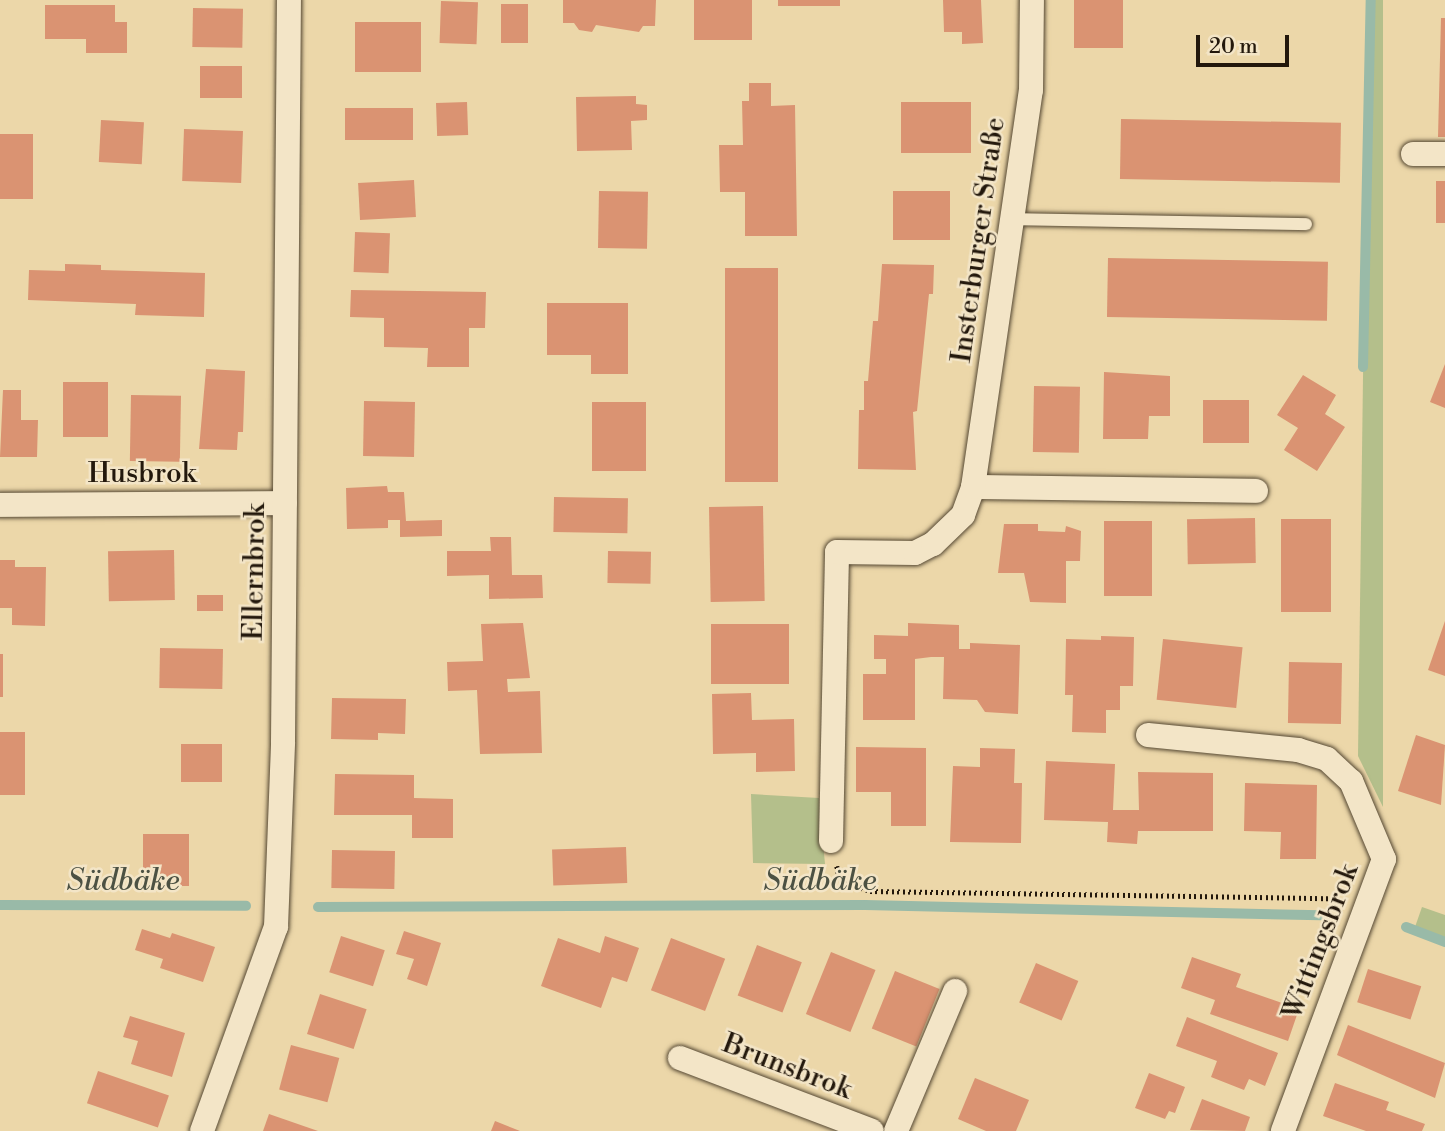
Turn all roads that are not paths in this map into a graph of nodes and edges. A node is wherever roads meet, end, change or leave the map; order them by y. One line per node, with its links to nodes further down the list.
1 (289, 0): 9 (street, Ellernbrok)
2 (1032, 0): 5 (street, Insterburger Straße)
3 (1413, 153): 4 (street)
4 (1445, 154)
5 (1011, 219): 6 (lane); 7 (street, Insterburger Straße)
6 (1306, 224)
7 (973, 487): 8 (street); 12 (street, Insterburger Straße)
8 (1256, 491)
9 (285, 503): 10 (street, Husbrok); 15 (street, Ellernbrok)
10 (0, 505)
11 (1147, 735): 18 (street, Wittingsbrok)
12 (831, 841)
13 (955, 991): 17 (street)
14 (680, 1058): 16 (street, Brunsbrok)
15 (202, 1131)
16 (872, 1131)
17 (896, 1131)
18 (1283, 1131)

